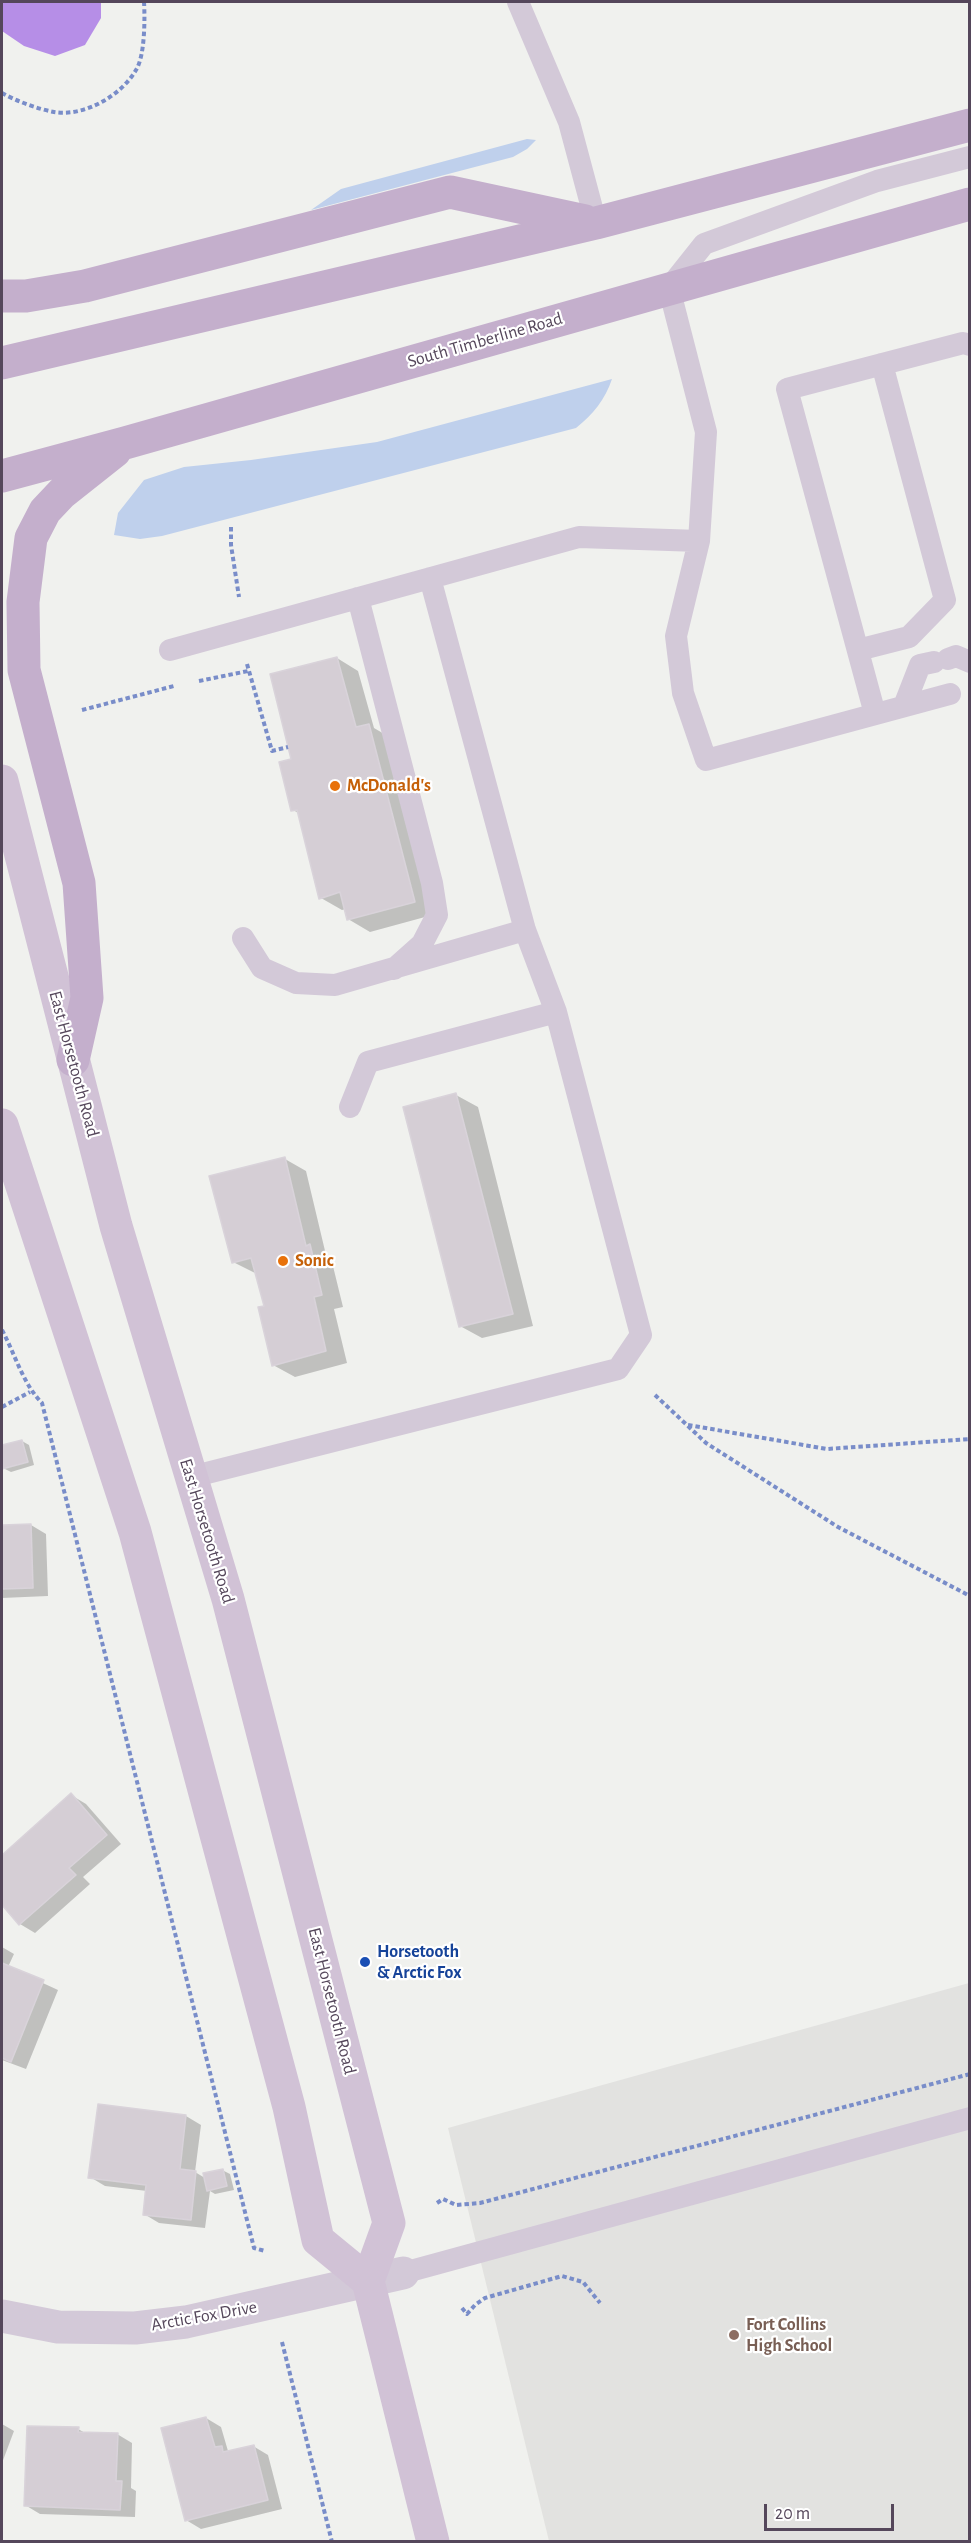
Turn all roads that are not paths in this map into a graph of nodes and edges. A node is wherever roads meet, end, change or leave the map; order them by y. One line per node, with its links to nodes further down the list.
1 (518, 2): 5 (lane)
2 (969, 125): 5 (main road)
3 (969, 157): 6 (lane)
4 (969, 204): 6 (main road, South Timberline Road)
5 (596, 223): 7 (main road); 9 (main road)
6 (669, 288): 11 (main road, South Timberline Road); 13 (lane)
7 (2, 296)
8 (969, 345): 10 (lane)
9 (2, 363)
10 (882, 364): 16 (lane); 16 (lane)
11 (125, 443): 12 (main road, South Timberline Road); 27 (main road)
12 (2, 476)
13 (699, 541): 14 (lane); 21 (lane)
14 (430, 578): 15 (lane); 23 (lane)
15 (358, 598): 17 (lane); 25 (lane)
16 (858, 650): 21 (lane)
17 (170, 651)
18 (950, 661): 20 (lane)
19 (961, 691): 20 (lane)
20 (904, 706): 21 (lane)
21 (875, 714)
22 (2, 781): 27 (main road, East Horsetooth Road)
23 (525, 930): 25 (lane); 26 (lane)
24 (243, 938): 25 (lane)
25 (394, 969)
26 (556, 1012): 28 (lane); 30 (lane)
27 (73, 1060): 30 (main road, East Horsetooth Road)
28 (350, 1107)
29 (2, 1125): 33 (main road)
30 (191, 1477): 33 (main road, East Horsetooth Road)
31 (969, 2118): 32 (lane)
32 (403, 2273): 33 (street, Arctic Fox Drive)
33 (368, 2281): 34 (street, Arctic Fox Drive); 35 (main road)
34 (2, 2316)
35 (434, 2541)

